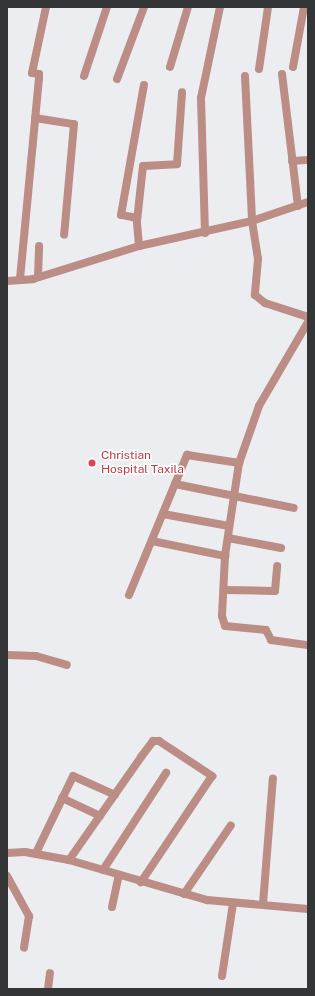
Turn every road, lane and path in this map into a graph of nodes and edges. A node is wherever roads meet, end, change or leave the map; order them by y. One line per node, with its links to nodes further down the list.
1 (46, 7): 17 (street)
2 (107, 7): 12 (street)
3 (144, 7): 14 (street)
4 (188, 7): 8 (street)
5 (220, 7): 24 (street)
6 (268, 7): 10 (street)
7 (304, 7): 9 (street)
8 (170, 67)
9 (293, 67)
10 (259, 69)
11 (282, 74): 19 (street)
12 (84, 76)
13 (246, 76): 23 (street)
14 (117, 79)
15 (144, 85): 22 (street)
16 (182, 92): 22 (street)
17 (35, 118): 25 (street); 29 (street)
18 (308, 160): 19 (street)
19 (292, 161): 21 (street)
20 (308, 202): 21 (street)
21 (298, 206): 23 (street)
22 (137, 218): 27 (street)
23 (252, 221): 24 (street); 31 (street)
24 (205, 232): 27 (street)
25 (64, 235)
26 (39, 246): 28 (street)
27 (139, 246): 28 (street)
28 (38, 277): 29 (street)
29 (20, 280): 30 (street)
30 (7, 281)
31 (308, 317)
32 (308, 322): 33 (street)
33 (239, 463): 34 (street); 35 (street)
34 (175, 484): 35 (street); 37 (street)
35 (233, 496): 36 (street); 38 (street)
36 (294, 508)
37 (163, 514): 38 (street); 40 (street)
38 (229, 526): 39 (street)
39 (228, 538): 41 (street); 42 (street)
40 (152, 541): 42 (street); 45 (street)
41 (281, 548)
42 (224, 556): 44 (street)
43 (278, 566): 44 (street)
44 (224, 590): 46 (street)
45 (129, 595)
46 (308, 645)
47 (7, 655): 48 (street)
48 (67, 665)
49 (166, 773): 58 (street)
50 (273, 778): 64 (street)
51 (114, 795): 52 (street); 53 (street); 61 (street)
52 (62, 798): 53 (street); 56 (street)
53 (100, 816): 57 (street)
54 (231, 825): 62 (street)
55 (7, 853): 56 (street)
56 (36, 853): 57 (street)
57 (68, 860): 58 (street)
58 (103, 870): 59 (street)
59 (119, 875): 61 (street); 65 (street)
60 (7, 876): 67 (street)
61 (141, 882): 62 (street)
62 (184, 894): 63 (street)
63 (233, 903): 64 (street); 69 (street)
64 (263, 904): 66 (street)
65 (112, 906)
66 (308, 909)
67 (24, 948)
68 (50, 972): 70 (street)
69 (222, 976)
70 (48, 989)

